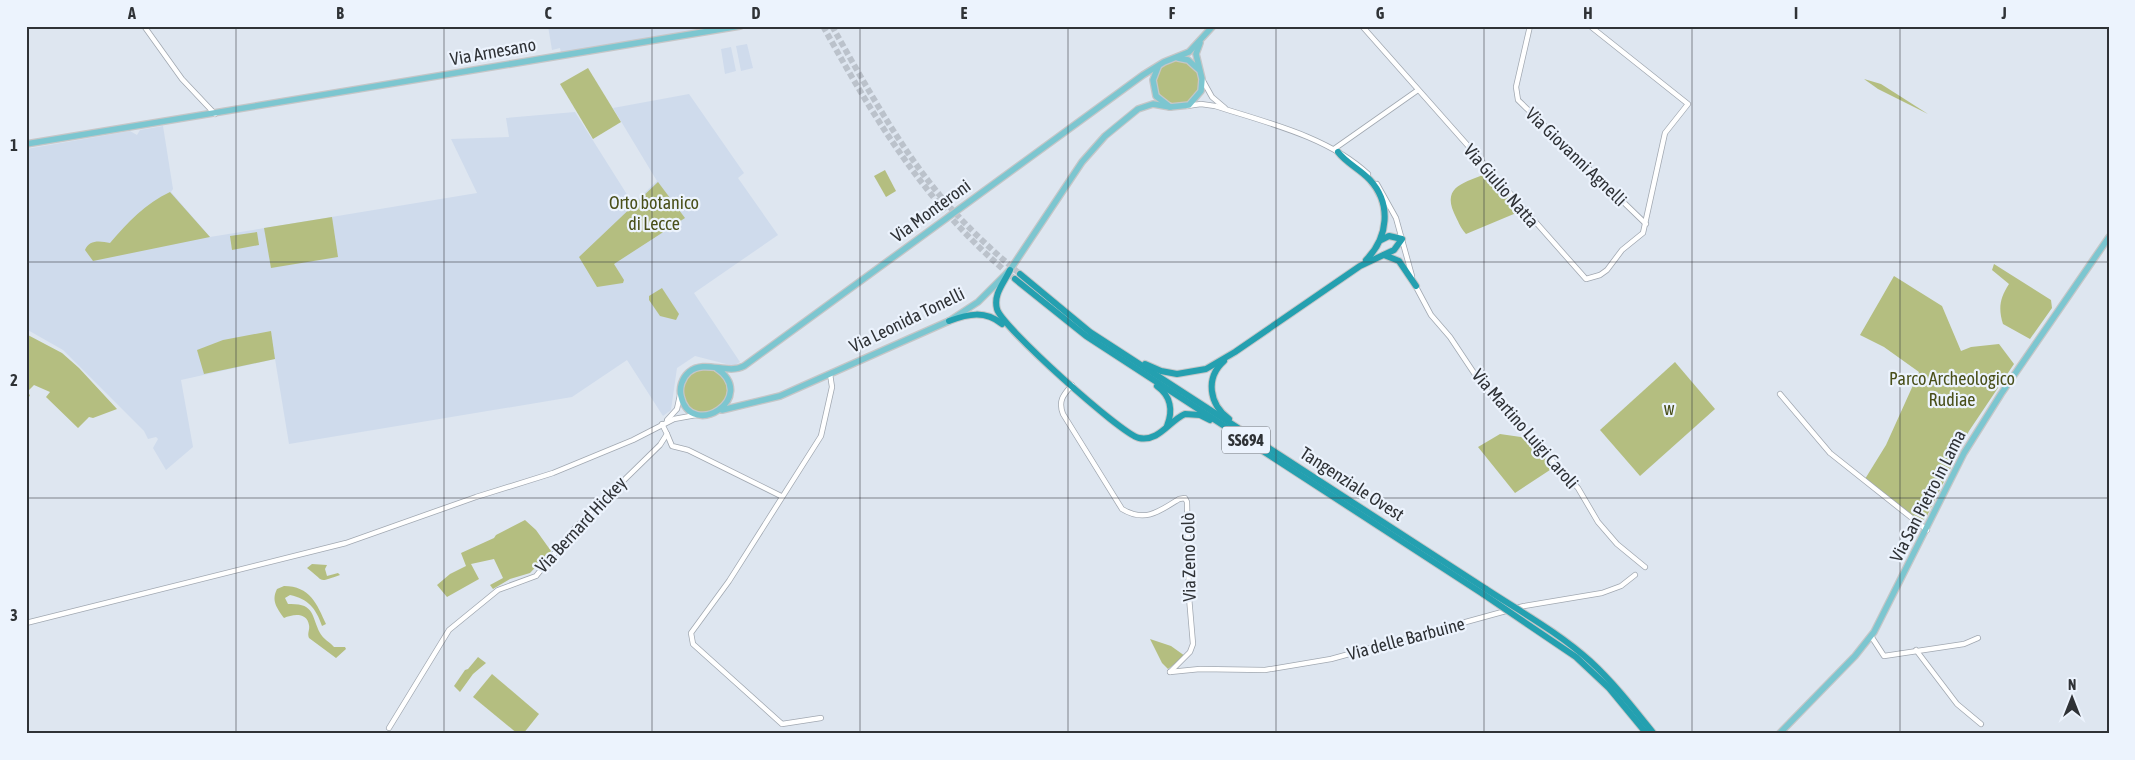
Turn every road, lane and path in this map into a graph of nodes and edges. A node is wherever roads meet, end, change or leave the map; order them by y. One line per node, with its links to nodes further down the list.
1 (144, 26): 16 (street)
2 (740, 26): 16 (main road, Via Arnesano)
3 (1213, 26): 7 (main road, Via Monteroni)
4 (1362, 26): 12 (street, Via Giulio Natta)
5 (1530, 26): 19 (street, Via Giovanni Agnelli)
6 (1590, 26): 19 (street)
7 (1203, 36): 8 (main road, Via Monteroni); 10 (main road)
8 (1176, 58): 9 (main road, Via Monteroni); 10 (main road)
9 (1161, 64): 13 (main road); 32 (main road, Via Monteroni)
10 (1199, 70): 11 (main road)
11 (1202, 79): 14 (main road); 15 (street, Via Martino Luigi Caroli)
12 (1418, 90): 18 (street); 19 (street, Via Giulio Natta)
13 (1170, 107): 14 (main road); 25 (main road, Via Leonida Tonelli)
14 (1184, 107): 15 (street, Via Martino Luigi Caroli)
15 (1233, 112): 18 (street, Via Martino Luigi Caroli)
16 (214, 114): 17 (main road, Via Arnesano)
17 (26, 144)
18 (1336, 150): 21 (street, Via Martino Luigi Caroli); 22 (highway)
19 (1646, 224)
20 (2109, 237): 45 (main road, Via San Pietro in Lama)
21 (1402, 238): 22 (highway); 23 (highway); 26 (street, Via Martino Luigi Caroli)
22 (1381, 240): 24 (highway)
23 (1378, 256): 24 (highway); 26 (highway)
24 (1360, 266): 30 (highway)
25 (1010, 270): 27 (main road, Via Leonida Tonelli); 28 (highway)
26 (1416, 286): 46 (street, Via Martino Luigi Caroli)
27 (949, 321): 28 (highway); 33 (main road, Via Leonida Tonelli)
28 (1010, 328): 34 (highway)
29 (1090, 332): 30 (highway); 31 (highway, Tangenziale Ovest / SS694); 42 (highway, Tangenziale Ovest / SS694)
30 (1235, 352): 42 (highway)
31 (1116, 356): 40 (highway); 43 (highway, Tangenziale Ovest / SS694)
32 (716, 368): 35 (main road, Via Monteroni); 37 (main road)
33 (830, 374): 37 (main road, Via Leonida Tonelli); 44 (street)
34 (1072, 385): 40 (highway); 53 (street, Via Zeno Colò)
35 (681, 391): 38 (main road); 39 (street)
36 (1780, 394): 45 (street)
37 (721, 410): 38 (main road)
38 (699, 415): 39 (street)
39 (663, 423): 41 (street); 49 (street)
40 (1166, 427): 43 (highway)
41 (667, 434): 44 (street); 56 (street, Via Bernard Hickey)
42 (1272, 450): 48 (highway, Tangenziale Ovest / SS694)
43 (1264, 452): 48 (highway, Tangenziale Ovest / SS694)
44 (781, 496): 54 (street)
45 (1927, 530): 50 (main road, Via San Pietro in Lama)
46 (1645, 567)
47 (1635, 575): 53 (street, Via delle Barbuine)
48 (1484, 591): 57 (highway, Tangenziale Ovest / SS694, bridge); 58 (highway, Tangenziale Ovest / SS694, bridge)
49 (26, 624)
50 (1871, 636): 52 (street); 59 (main road, Via San Pietro in Lama)
51 (1978, 638): 52 (street)
52 (1916, 650): 55 (street)
53 (1170, 672)
54 (822, 718)
55 (1981, 724)
56 (389, 728)
57 (1647, 734)
58 (1654, 734)
59 (1779, 734)

